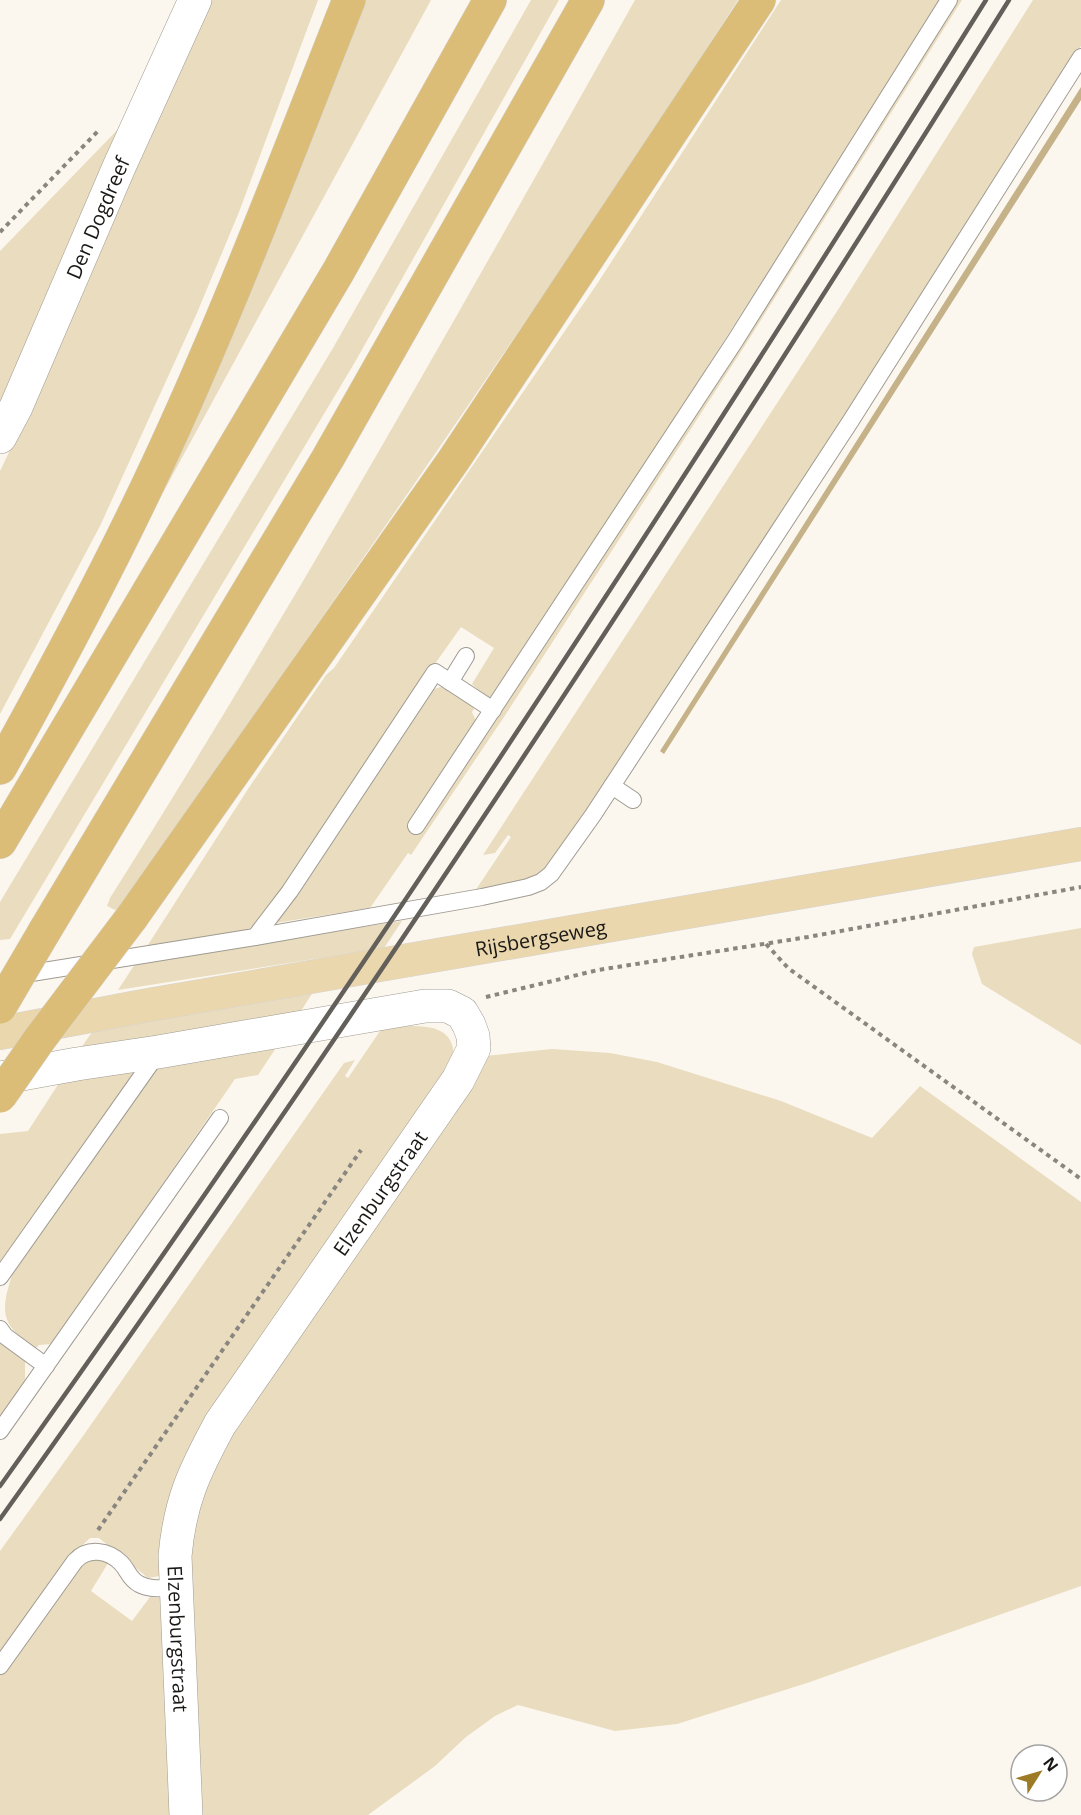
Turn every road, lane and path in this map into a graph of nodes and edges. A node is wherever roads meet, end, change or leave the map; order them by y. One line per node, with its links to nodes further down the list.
1 (195, 0): 10 (street, Den Dogdreef)
2 (349, 0): 14 (highway)
3 (490, 0): 18 (highway)
4 (588, 0): 25 (highway, bridge)
5 (759, 0): 29 (highway, bridge)
6 (949, 0): 13 (lane)
7 (1081, 57): 15 (lane)
8 (108, 121): 9 (path)
9 (0, 232)
10 (0, 437)
11 (466, 656): 12 (lane)
12 (450, 682): 13 (lane); 21 (lane)
13 (493, 710): 17 (lane)
14 (0, 768)
15 (612, 786): 16 (lane); 21 (lane)
16 (633, 800)
17 (416, 826)
18 (0, 842)
19 (1081, 844): 26 (main road, Rijsbergseweg)
20 (1081, 887): 22 (path)
21 (255, 937): 23 (lane)
22 (765, 943): 24 (path); 32 (path)
23 (0, 978)
24 (447, 1006): 27 (street); 38 (street, Elzenburgstraat)
25 (0, 1007)
26 (0, 1033)
27 (158, 1052): 28 (street); 33 (lane)
28 (0, 1078)
29 (0, 1096)
30 (220, 1118): 35 (lane)
31 (361, 1150): 37 (path)
32 (1081, 1179)
33 (0, 1276)
34 (0, 1329): 35 (lane)
35 (46, 1366): 36 (lane)
36 (0, 1431)
37 (95, 1551): 38 (lane); 39 (lane)
38 (176, 1588): 40 (street, Elzenburgstraat)
39 (0, 1666)
40 (186, 1815)

